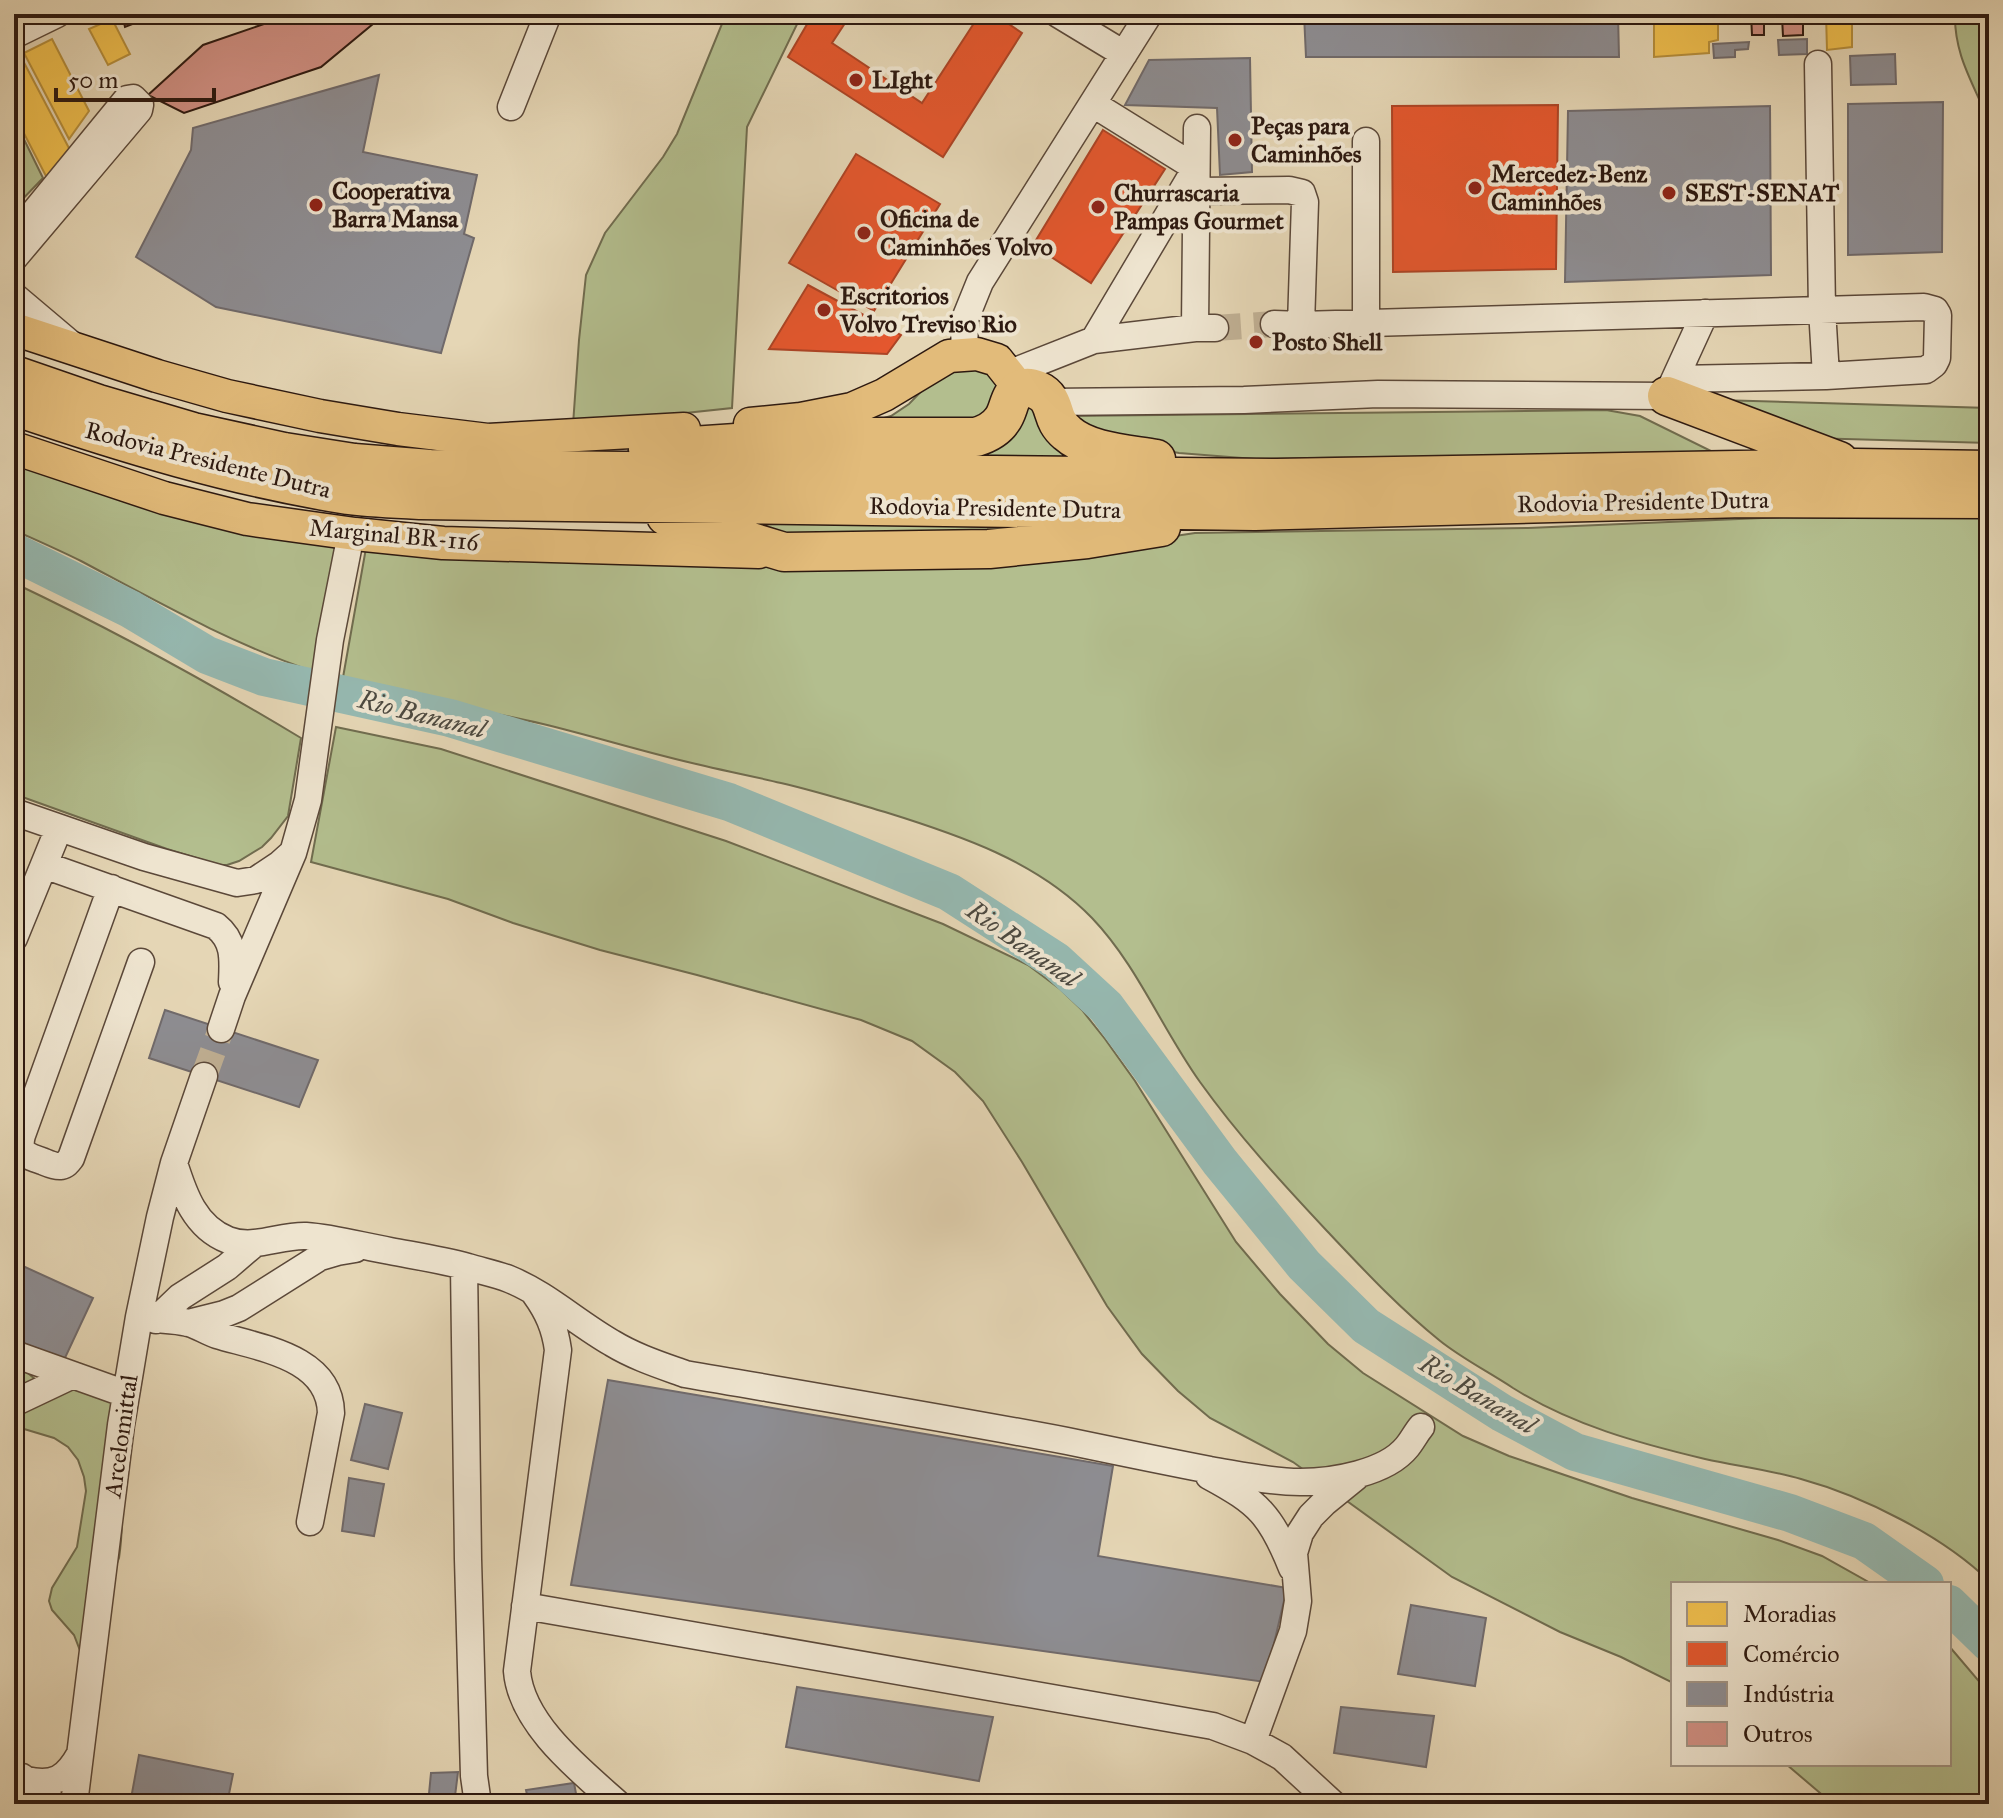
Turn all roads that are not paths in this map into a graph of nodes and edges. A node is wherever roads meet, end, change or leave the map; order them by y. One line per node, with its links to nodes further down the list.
1 (57, 14): 5 (street)
2 (548, 14): 9 (street)
3 (1058, 14): 6 (street)
4 (1149, 14): 6 (street)
5 (14, 35)
6 (1124, 54): 8 (street)
7 (1818, 64): 16 (street)
8 (1093, 104): 12 (street); 24 (street)
9 (511, 107)
10 (1197, 128): 12 (street)
11 (1366, 141): 18 (street)
12 (1196, 179): 20 (street); 22 (street); 22 (street)
13 (14, 237): 14 (street)
14 (14, 258)
15 (14, 296): 23 (street)
16 (1822, 309): 17 (street); 26 (street); 26 (street)
17 (1705, 313): 18 (street); 27 (street)
18 (1366, 323): 20 (street)
19 (1274, 324): 20 (street)
20 (1301, 325)
21 (14, 329): 23 (main road)
22 (1094, 340): 28 (street)
23 (81, 352): 24 (main road)
24 (964, 354): 28 (main road)
25 (14, 375): 32 (highway, Rodovia Presidente Dutra)
26 (1826, 376): 27 (street)
27 (1671, 387): 28 (street); 31 (highway)
28 (1026, 388): 32 (highway); 34 (highway)
29 (14, 406): 36 (highway, Rodovia Presidente Dutra)
30 (14, 448): 38 (main road, Marginal BR-116)
31 (1856, 468): 33 (highway, Rodovia Presidente Dutra); 34 (highway, Rodovia Presidente Dutra)
32 (524, 470): 34 (highway, Rodovia Presidente Dutra)
33 (1989, 470)
34 (1277, 478)
35 (1989, 499): 37 (highway, Rodovia Presidente Dutra)
36 (625, 503): 37 (highway, Rodovia Presidente Dutra); 39 (highway)
37 (1255, 511): 39 (highway)
38 (353, 534): 39 (main road, Marginal BR-116); 42 (street)
39 (784, 552)
40 (14, 812): 41 (street)
41 (59, 828): 42 (street); 43 (street)
42 (293, 853): 47 (street)
43 (44, 865): 44 (street); 45 (street)
44 (111, 888): 46 (street); 47 (street)
45 (14, 938)
46 (141, 962)
47 (232, 996): 48 (street)
48 (221, 1029)
49 (204, 1076): 50 (street, Arcelomittal)
50 (174, 1163): 51 (street); 55 (street, Arcelomittal)
51 (254, 1244): 52 (street); 55 (street)
52 (372, 1247): 53 (street); 56 (street)
53 (464, 1266): 54 (street); 72 (street)
54 (533, 1291): 62 (street); 66 (street)
55 (147, 1319): 56 (street); 59 (street, Arcelomittal)
56 (188, 1323): 64 (street)
57 (14, 1354): 58 (street)
58 (73, 1375): 59 (street); 60 (street)
59 (126, 1394): 68 (street, Arcelomittal)
60 (14, 1403)
61 (1421, 1427): 63 (street)
62 (1188, 1465): 63 (street); 65 (street)
63 (1362, 1473): 65 (street)
64 (310, 1522)
65 (1295, 1575): 67 (street)
66 (525, 1606): 67 (street); 73 (street)
67 (1253, 1741): 74 (street)
68 (80, 1754): 69 (street); 71 (street, Arcelomittal)
69 (20, 1774): 70 (street)
70 (54, 1804)
71 (74, 1804)
72 (478, 1804)
73 (618, 1804)
74 (1333, 1804)

